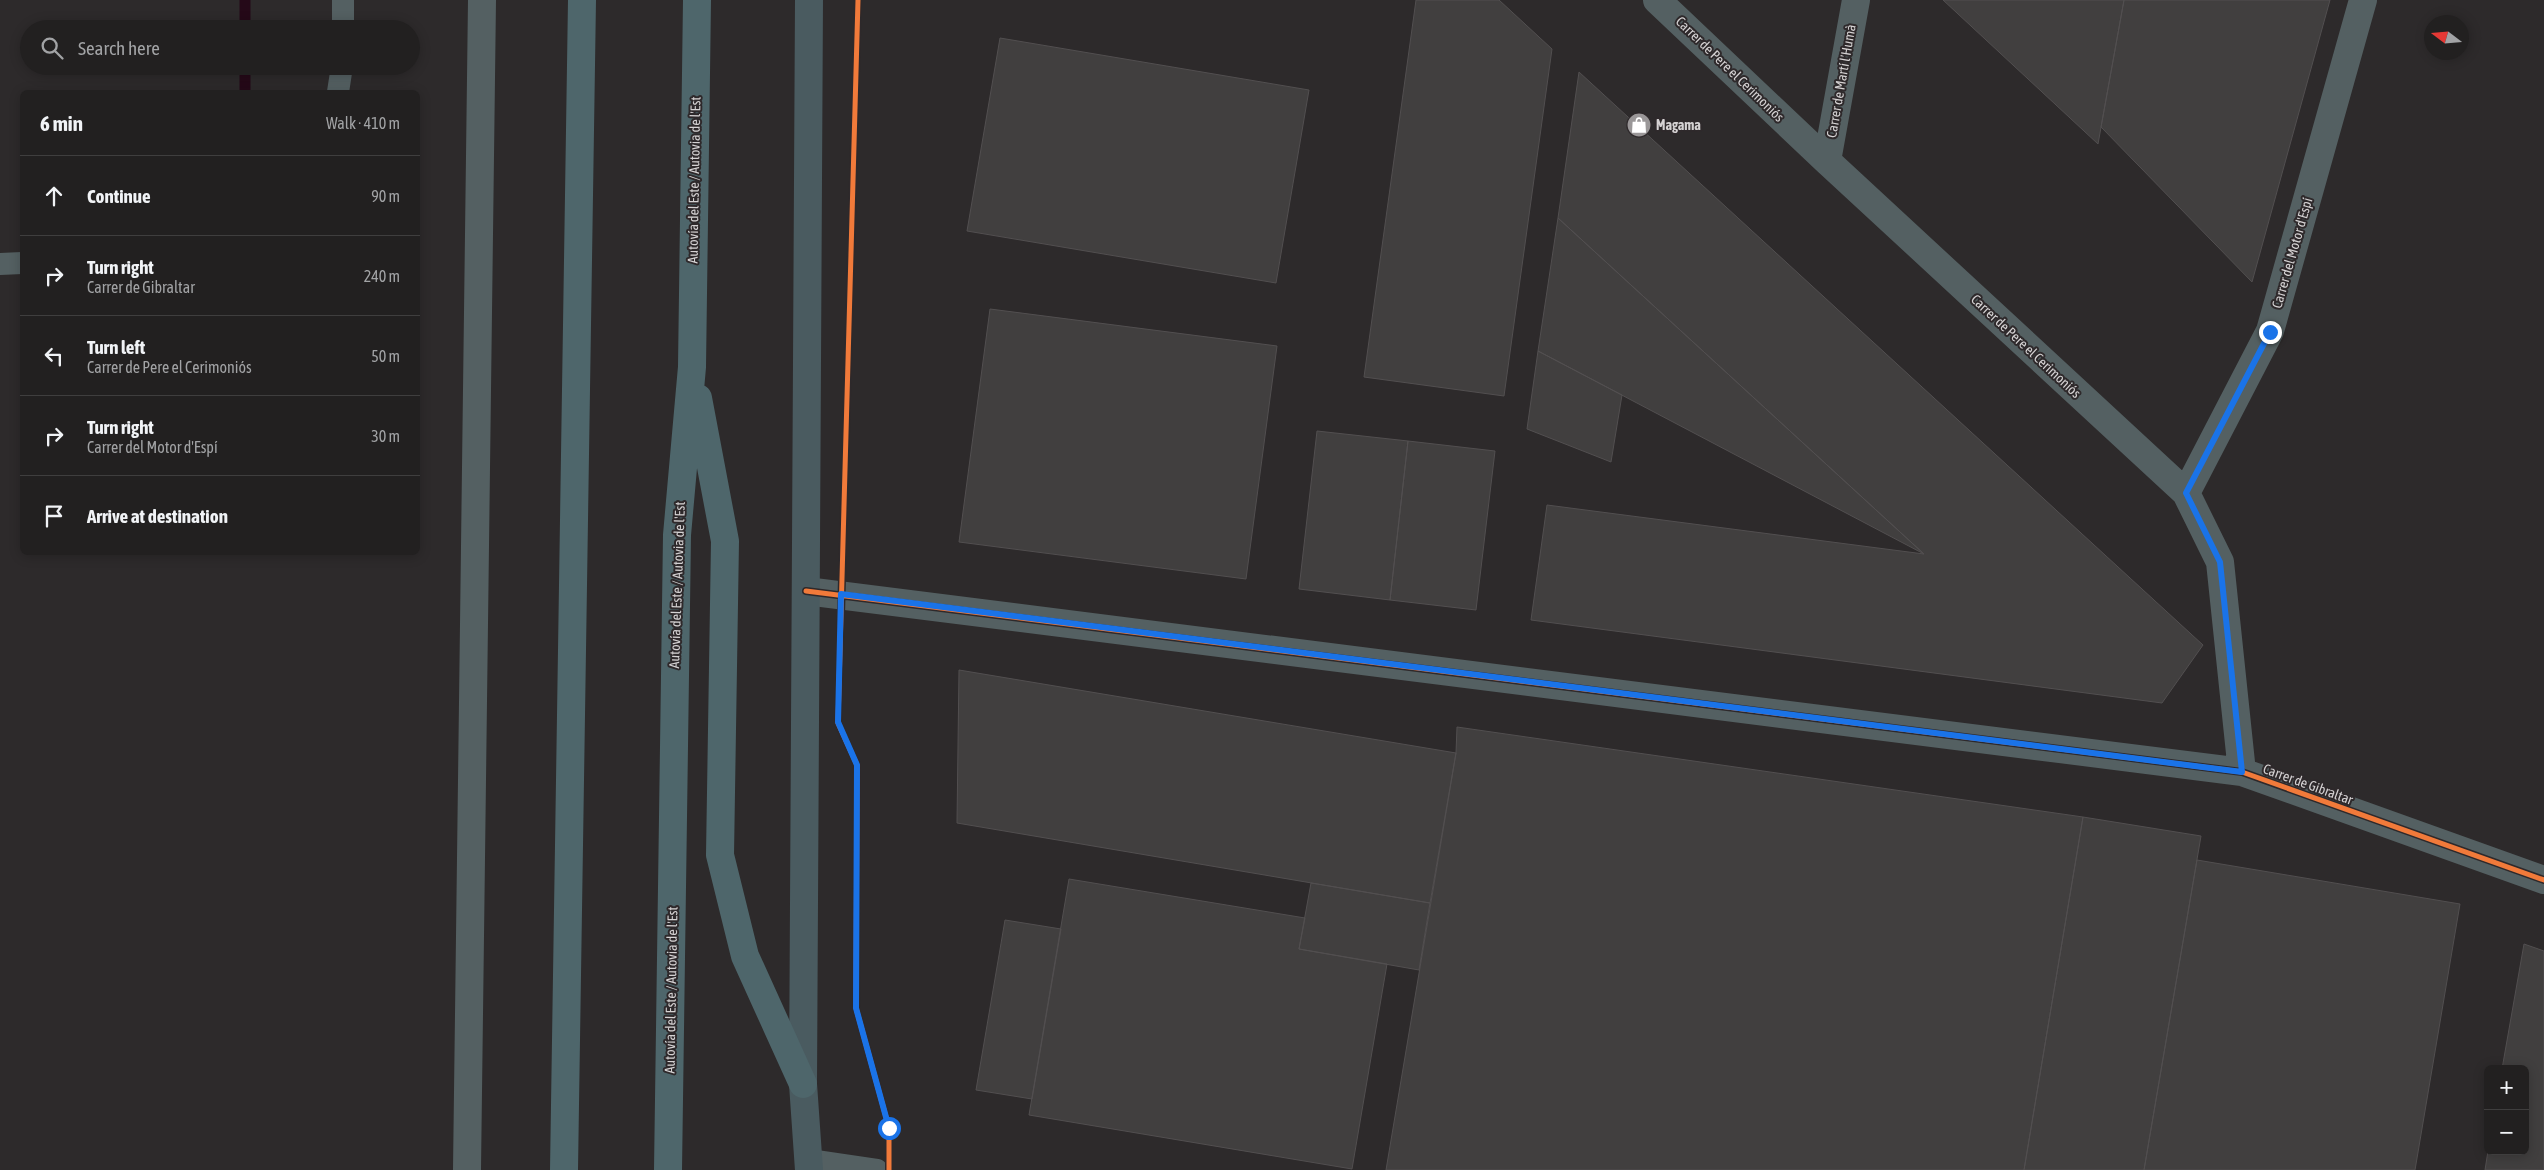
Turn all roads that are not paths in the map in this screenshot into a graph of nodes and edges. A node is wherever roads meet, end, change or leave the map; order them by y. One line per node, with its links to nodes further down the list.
1 (343, 0): 9 (lane)
2 (482, 0): 22 (street)
3 (582, 0): 23 (highway)
4 (697, 0): 15 (highway, Autovía del Este / Autovia de l'Est)
5 (808, 0): 17 (street)
6 (1657, 0): 12 (street, Carrer de Pere el Cerimoniós)
7 (1856, 0): 12 (street, Carrer de Martí l'Humà)
8 (2362, 0): 16 (street, Carrer del Motor d'Espí)
9 (342, 20)
10 (341, 75): 11 (lane)
11 (338, 90)
12 (1826, 161): 16 (street, Carrer de Pere el Cerimoniós)
13 (0, 264): 14 (lane)
14 (20, 264)
15 (692, 367): 20 (highway); 24 (highway, Autovía del Este / Autovia de l'Est)
16 (2186, 493): 18 (street, Carrer de Pere el Cerimoniós)
17 (806, 591): 18 (street, Carrer de Gibraltar); 20 (street)
18 (2242, 772): 19 (street, Carrer de Gibraltar)
19 (2544, 880)
20 (803, 1084): 21 (street)
21 (809, 1165): 25 (lane)
22 (467, 1170)
23 (564, 1170)
24 (668, 1170)
25 (877, 1170)

